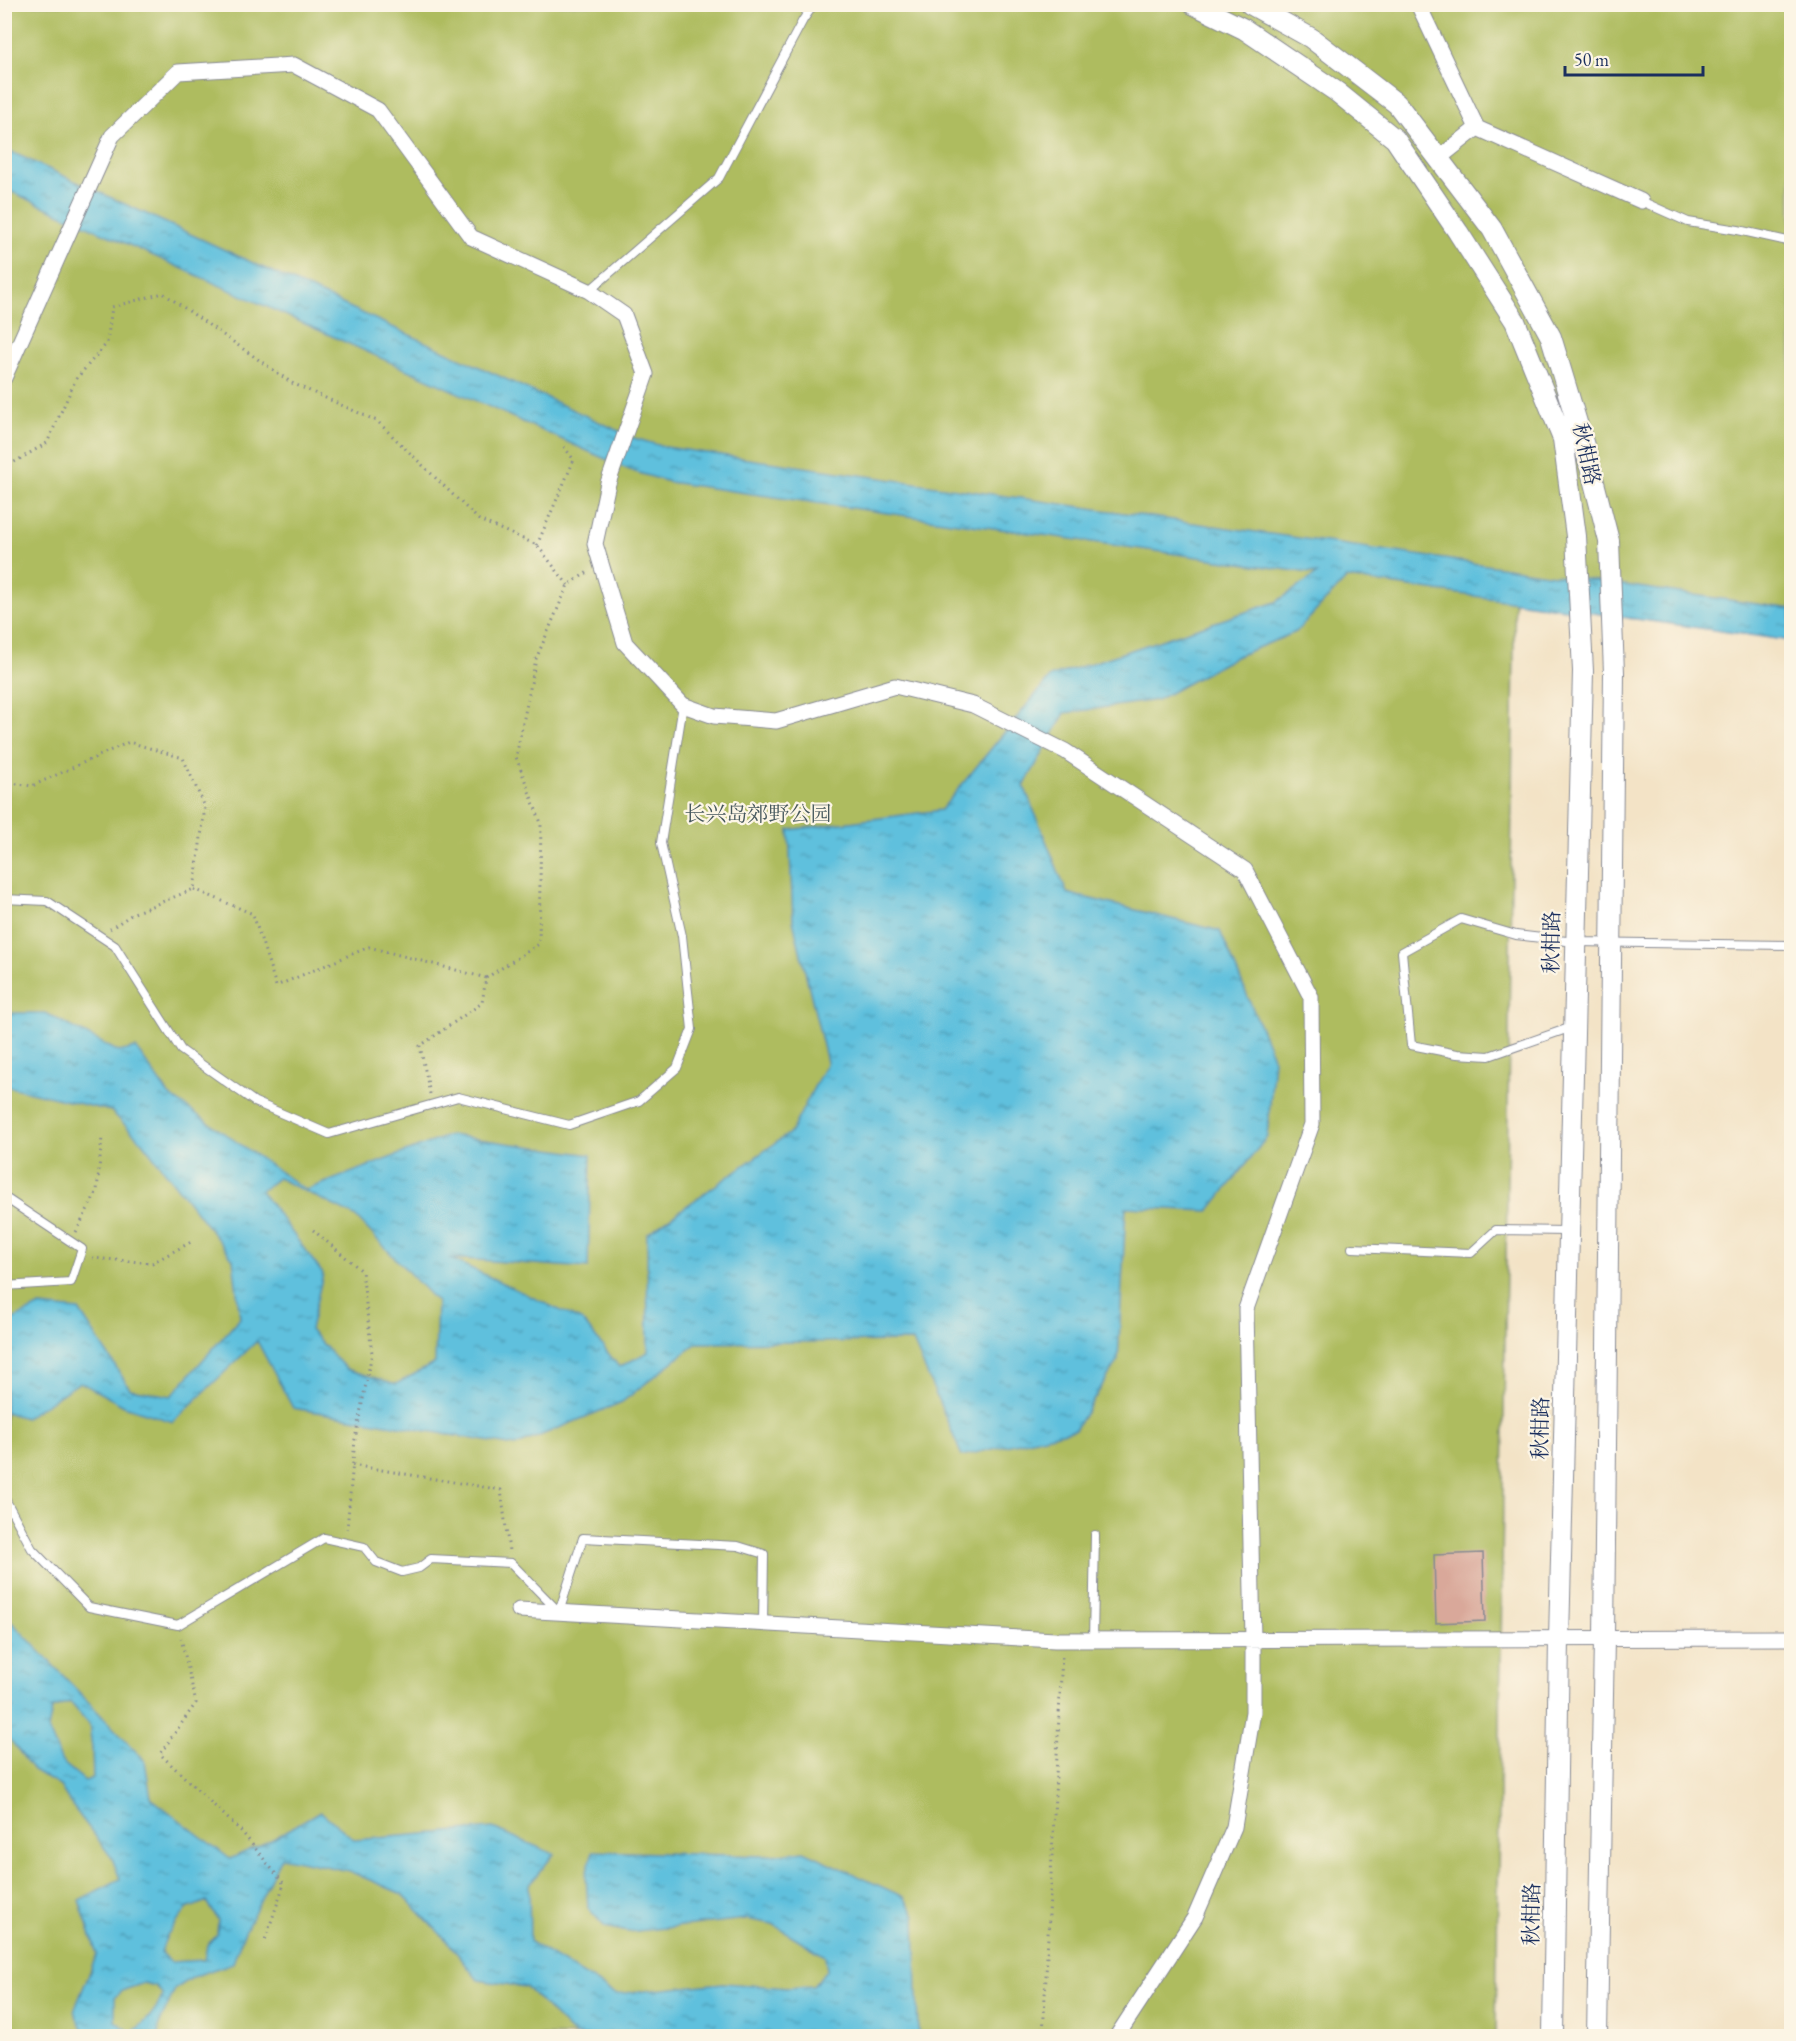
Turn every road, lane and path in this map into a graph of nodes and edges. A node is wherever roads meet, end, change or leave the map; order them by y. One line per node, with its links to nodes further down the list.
1 (814, 4): 11 (lane)
2 (1193, 4): 23 (street, 秋柑路)
3 (1250, 4): 6 (street, 秋柑路)
4 (1418, 4): 5 (street)
5 (1477, 128): 6 (street); 7 (street)
6 (1439, 158): 24 (street, 秋柑路)
7 (1641, 201): 10 (lane)
8 (11, 205): 9 (path)
9 (4, 208)
10 (1791, 242)
11 (589, 291): 12 (street); 16 (street)
12 (4, 378)
13 (562, 444): 15 (path)
14 (4, 468): 15 (path)
15 (537, 545): 17 (path)
16 (601, 564): 17 (path); 18 (street)
17 (568, 585): 26 (path)
18 (683, 705): 28 (lane); 52 (street)
19 (4, 782): 20 (path)
20 (194, 889): 22 (path); 26 (path)
21 (4, 899): 22 (lane)
22 (99, 936): 28 (lane)
23 (1575, 942): 24 (lane); 27 (street, 秋柑路); 27 (lane)
24 (1612, 944): 25 (lane); 47 (street, 秋柑路)
25 (1791, 945)
26 (486, 978): 28 (path)
27 (1574, 1027): 32 (street, 秋柑路)
28 (432, 1104)
29 (102, 1137): 34 (path)
30 (4, 1200): 34 (lane)
31 (313, 1230): 38 (path)
32 (1569, 1230): 35 (lane); 49 (street, 秋柑路)
33 (193, 1241): 36 (path)
34 (72, 1242): 36 (lane)
35 (1352, 1248)
36 (80, 1257): 37 (lane)
37 (4, 1286)
38 (352, 1465): 41 (path); 42 (path)
39 (4, 1497): 46 (lane)
40 (1095, 1536): 51 (lane)
41 (346, 1543): 42 (lane); 46 (lane)
42 (511, 1563): 44 (lane)
43 (519, 1610): 44 (street)
44 (560, 1612): 45 (street); 45 (lane)
45 (763, 1623): 50 (street)
46 (178, 1624): 53 (path)
47 (1605, 1638): 48 (street); 49 (street); 57 (street, 秋柑路)
48 (1791, 1638)
49 (1559, 1639): 52 (street); 56 (street, 秋柑路)
50 (1063, 1640): 51 (street); 54 (path)
51 (1093, 1640): 52 (street)
52 (1253, 1640): 55 (street)
53 (265, 1940)
54 (1043, 2037)
55 (1117, 2037)
56 (1553, 2037)
57 (1597, 2037)

